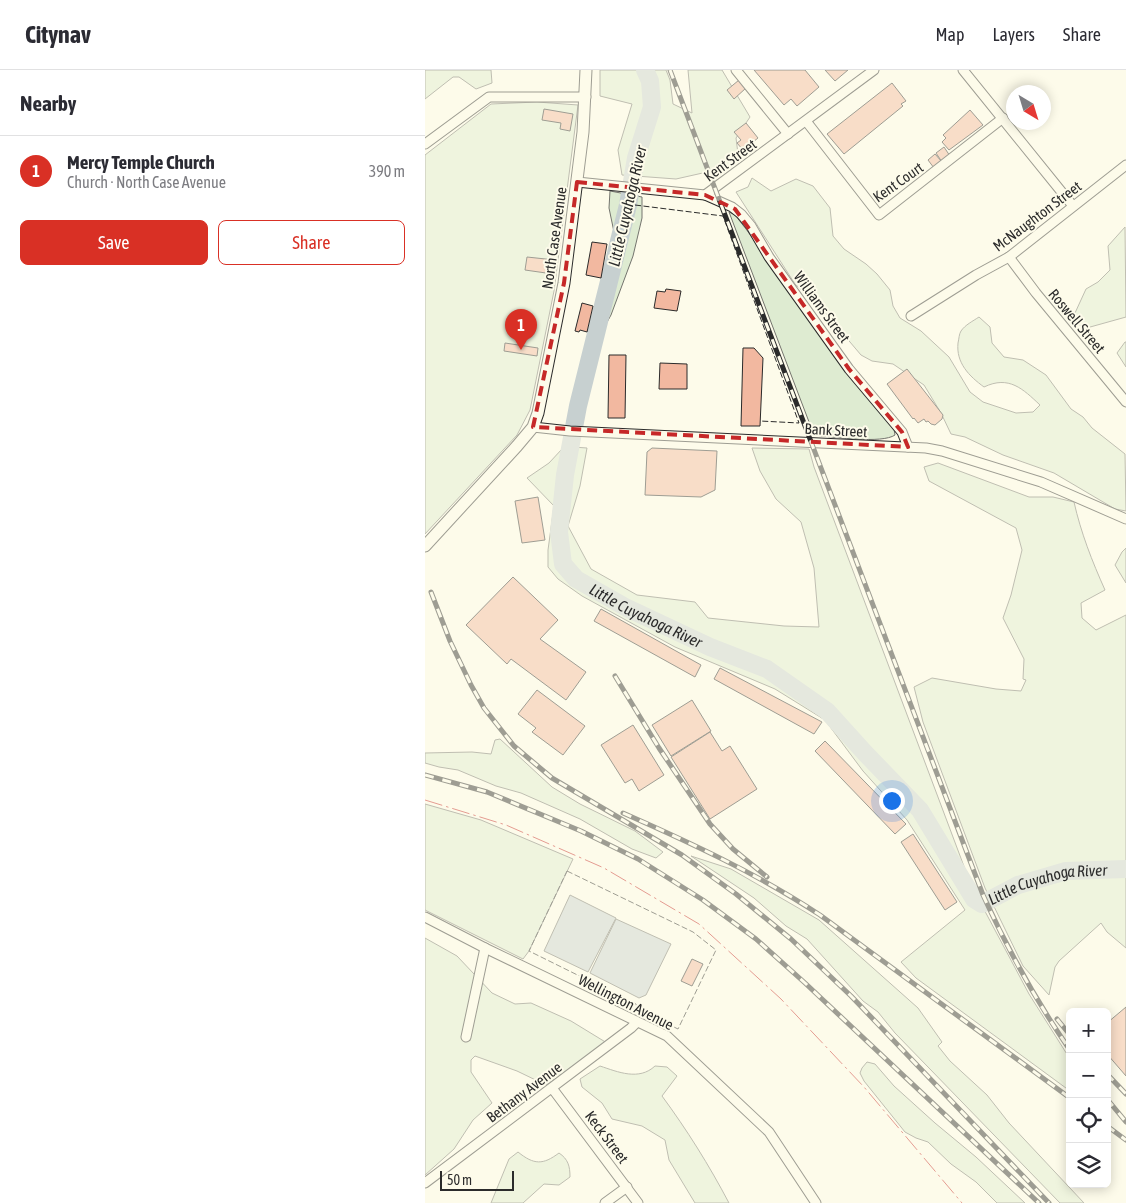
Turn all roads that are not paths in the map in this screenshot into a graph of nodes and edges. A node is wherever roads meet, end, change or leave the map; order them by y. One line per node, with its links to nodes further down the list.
1 (586, 70): 5 (street, North Case Avenue)
2 (736, 70): 8 (street)
3 (874, 70): 7 (street, Kent Street)
4 (963, 70): 6 (street)
5 (586, 97): 9 (street); 11 (street, North Case Avenue)
6 (1003, 118): 7 (street, Kent Court); 13 (street)
7 (806, 121): 8 (street, Kent Street)
8 (789, 134): 12 (street, Kent Street)
9 (425, 144)
10 (1126, 165): 13 (street, McNaughton Street)
11 (577, 182): 12 (street, Kent Street); 17 (street, North Case Avenue)
12 (705, 195): 18 (street, Williams Street)
13 (1073, 206): 14 (street, McNaughton Street)
14 (1009, 257): 15 (street, McNaughton Street); 16 (street, Roswell Street)
15 (911, 316)
16 (1126, 402)
17 (533, 427): 18 (street, Bank Street); 20 (street, North Case Avenue)
18 (908, 447): 19 (street, Bank Street)
19 (1126, 519)
20 (425, 546)
21 (425, 917): 22 (street, Wellington Avenue)
22 (485, 948): 23 (street, Wellington Avenue); 24 (street)
23 (637, 1022): 25 (street, Bethany Avenue); 28 (street, Wellington Avenue)
24 (466, 1037)
25 (552, 1088): 26 (street, Bethany Avenue); 27 (street, Keck Street)
26 (425, 1183)
27 (627, 1187): 29 (street); 30 (street, Keck Street)
28 (815, 1202)
29 (605, 1203)
30 (638, 1203)

